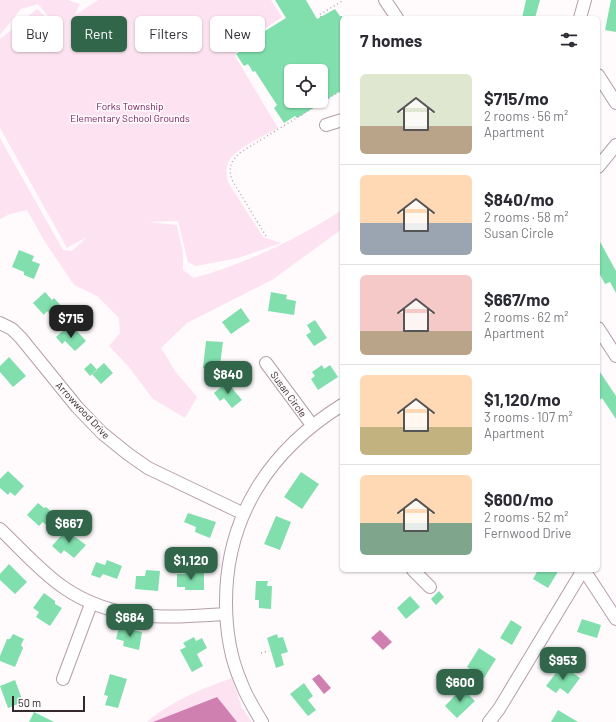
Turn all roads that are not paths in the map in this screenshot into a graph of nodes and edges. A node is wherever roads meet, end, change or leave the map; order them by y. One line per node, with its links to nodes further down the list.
1 (385, 0): 3 (street)
2 (585, 0): 4 (street)
3 (396, 16)
4 (581, 16)
5 (600, 78): 6 (street)
6 (616, 103)
7 (340, 121): 8 (street)
8 (326, 125)
9 (616, 145): 10 (street)
10 (600, 165)
11 (0, 323): 17 (street, Arrowwood Drive)
12 (600, 331): 13 (street)
13 (616, 356)
14 (266, 363): 16 (street, Susan Circle)
15 (340, 409): 16 (street)
16 (312, 425): 17 (street)
17 (242, 514): 24 (street)
18 (0, 528): 23 (street)
19 (415, 572): 22 (street)
20 (582, 572): 28 (street)
21 (584, 572): 25 (street)
22 (430, 587)
23 (91, 604): 24 (street); 26 (street)
24 (226, 610): 27 (street)
25 (616, 618)
26 (63, 679)
27 (262, 722)
28 (489, 722)

